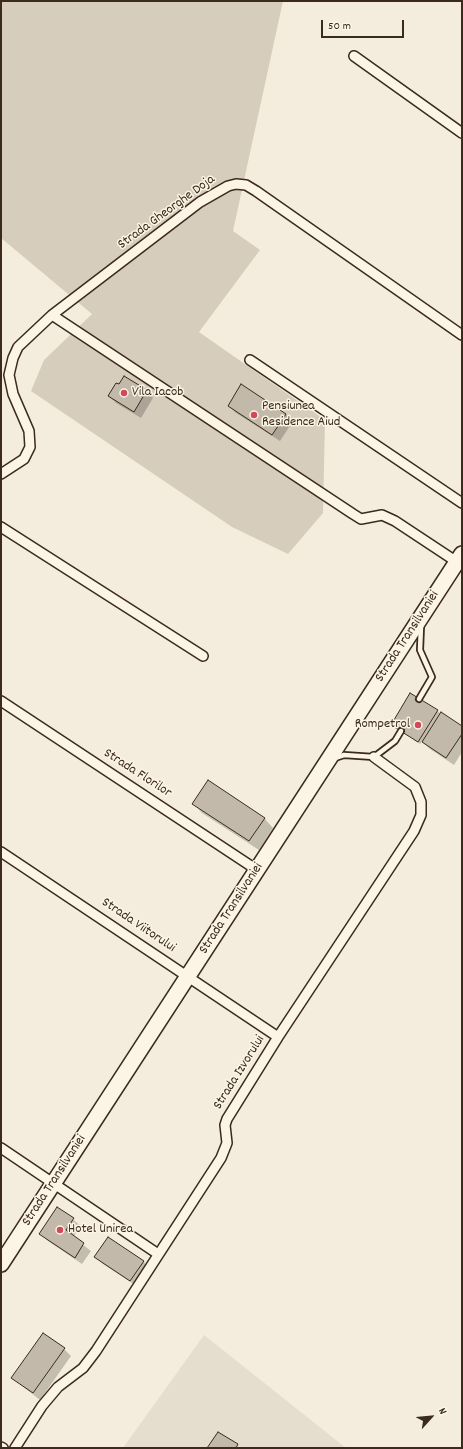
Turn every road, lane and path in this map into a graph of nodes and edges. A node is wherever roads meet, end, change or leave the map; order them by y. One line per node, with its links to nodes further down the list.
1 (354, 56): 2 (street)
2 (462, 133)
3 (52, 316): 4 (street, Strada Gheorghe Doja); 6 (street, Strada Gheorghe Doja); 9 (street)
4 (462, 335)
5 (250, 360): 7 (street)
6 (1, 474)
7 (462, 503)
8 (1, 527): 11 (street)
9 (459, 558): 10 (main road, Strada Transilvaniei)
10 (422, 616): 12 (lane); 16 (main road, Strada Transilvaniei)
11 (202, 656)
12 (419, 699)
13 (1, 701): 18 (street, Strada Florilor)
14 (401, 731): 15 (lane)
15 (374, 757): 16 (lane); 20 (street, Strada Izvorului)
16 (328, 760): 18 (main road, Strada Transilvaniei)
17 (1, 852): 19 (street, Strada Viitorului)
18 (257, 870): 19 (main road, Strada Transilvaniei)
19 (188, 976): 20 (street, Strada Viitorului); 22 (main road, Strada Transilvaniei)
20 (278, 1037): 23 (street, Strada Izvorului)
21 (1, 1148): 22 (street)
22 (54, 1183): 23 (street); 24 (main road, Strada Transilvaniei)
23 (158, 1254): 25 (street, Strada Izvorului)
24 (1, 1264)
25 (15, 1448)

